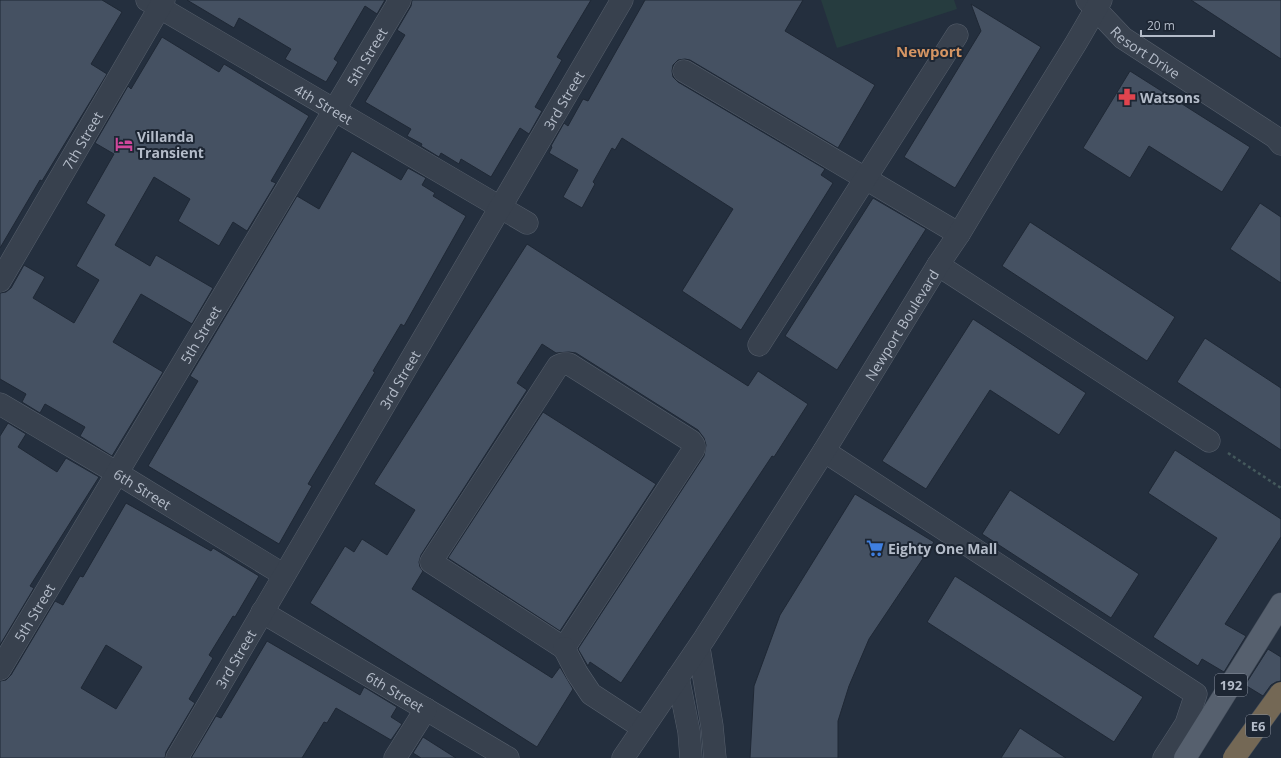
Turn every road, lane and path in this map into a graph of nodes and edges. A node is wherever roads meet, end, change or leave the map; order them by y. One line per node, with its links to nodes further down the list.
1 (400, 0): 7 (street, 5th Street)
2 (622, 0): 10 (street, 3rd Street)
3 (157, 3): 7 (street, 4th Street); 14 (street, 7th Street)
4 (1094, 3): 8 (street, Resort Drive); 12 (street, Newport Boulevard)
5 (957, 35): 9 (street)
6 (684, 71): 9 (street)
7 (334, 110): 10 (street, 4th Street); 19 (street, 5th Street)
8 (1280, 133)
9 (866, 179): 12 (street); 15 (street)
10 (500, 207): 11 (street, 4th Street); 21 (street, 3rd Street)
11 (526, 223)
12 (959, 234): 13 (street, Newport Boulevard)
13 (938, 265): 17 (street); 18 (street, Newport Boulevard)
14 (0, 280)
15 (759, 345)
16 (0, 404): 19 (street, 6th Street)
17 (1209, 441): 20 (path)
18 (824, 451): 25 (street, Newport Boulevard); 31 (street)
19 (117, 473): 21 (street, 6th Street); 26 (street, 5th Street)
20 (1281, 488)
21 (284, 575): 23 (street, 3rd Street)
22 (1279, 608): 29 (main road, 192)
23 (262, 612): 30 (street, 6th Street); 33 (street, 3rd Street)
24 (564, 648): 24 (street); 32 (street)
25 (698, 648): 27 (street, Newport Boulevard); 38 (street)
26 (0, 669)
27 (678, 677): 32 (street, Newport Boulevard); 37 (street)
28 (1281, 693): 41 (highway, E6, bridge)
29 (1217, 708): 31 (street); 40 (main road, 192)
30 (426, 709): 34 (street); 35 (street, 6th Street)
31 (1186, 724): 39 (street)
32 (643, 728): 36 (street, Newport Boulevard)
33 (176, 758)
34 (396, 758)
35 (508, 758)
36 (623, 758)
37 (691, 758)
38 (715, 758)
39 (1164, 758)
40 (1186, 758)
41 (1234, 758)

